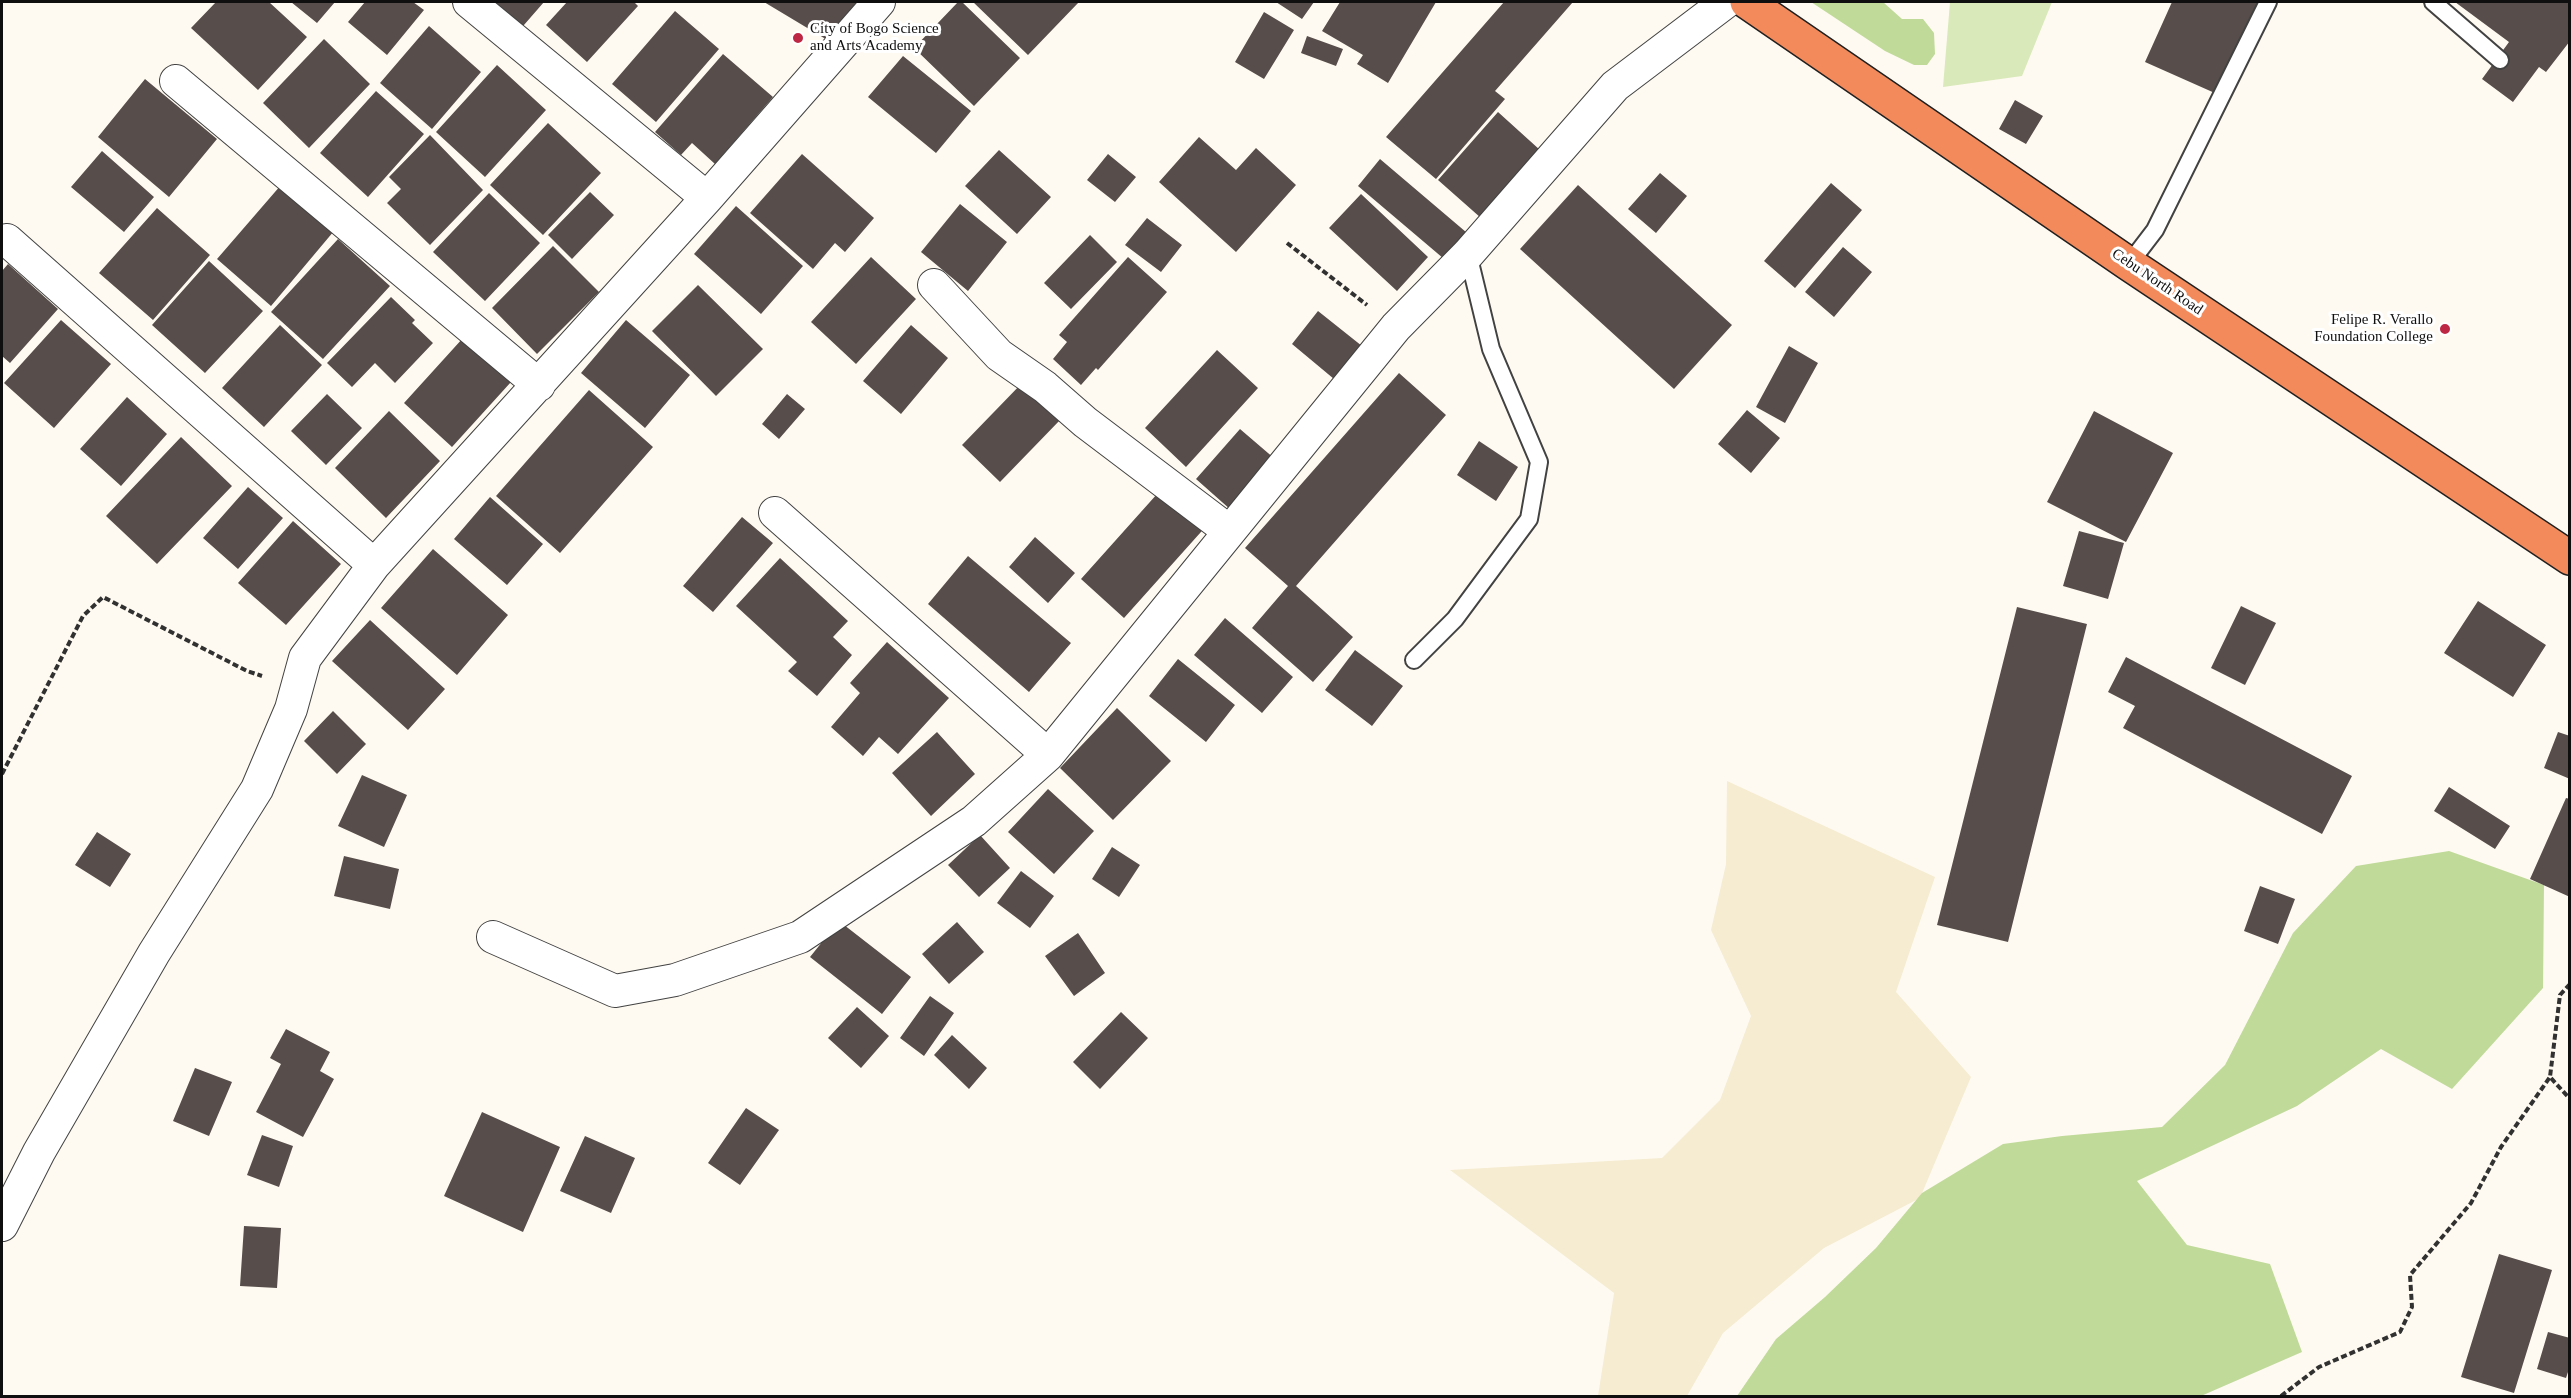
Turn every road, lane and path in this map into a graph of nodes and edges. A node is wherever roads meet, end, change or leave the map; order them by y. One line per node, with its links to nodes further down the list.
1 (469, 2): 9 (street)
2 (879, 2): 9 (street)
3 (1726, 2): 12 (street)
4 (1747, 2): 13 (highway, Cebu North Road)
5 (2268, 2): 13 (lane)
6 (2433, 2): 7 (lane)
7 (2500, 60)
8 (176, 81): 16 (street)
9 (707, 198): 16 (street)
10 (7, 240): 20 (street)
11 (1287, 243): 15 (path)
12 (1468, 254): 15 (street); 21 (lane)
13 (2129, 264): 19 (highway, Cebu North Road)
14 (934, 285): 18 (street)
15 (1396, 327): 18 (street)
16 (539, 385): 20 (street)
17 (775, 513): 23 (street)
18 (1229, 531): 23 (street)
19 (2570, 558)
20 (374, 565): 22 (street)
21 (1414, 660)
22 (296, 688): 24 (path); 29 (street)
23 (1047, 755): 25 (street)
24 (2, 774)
25 (493, 937)
26 (2570, 984): 27 (path)
27 (2550, 1077): 28 (path); 30 (path)
28 (2570, 1099)
29 (2, 1225)
30 (2281, 1396)

